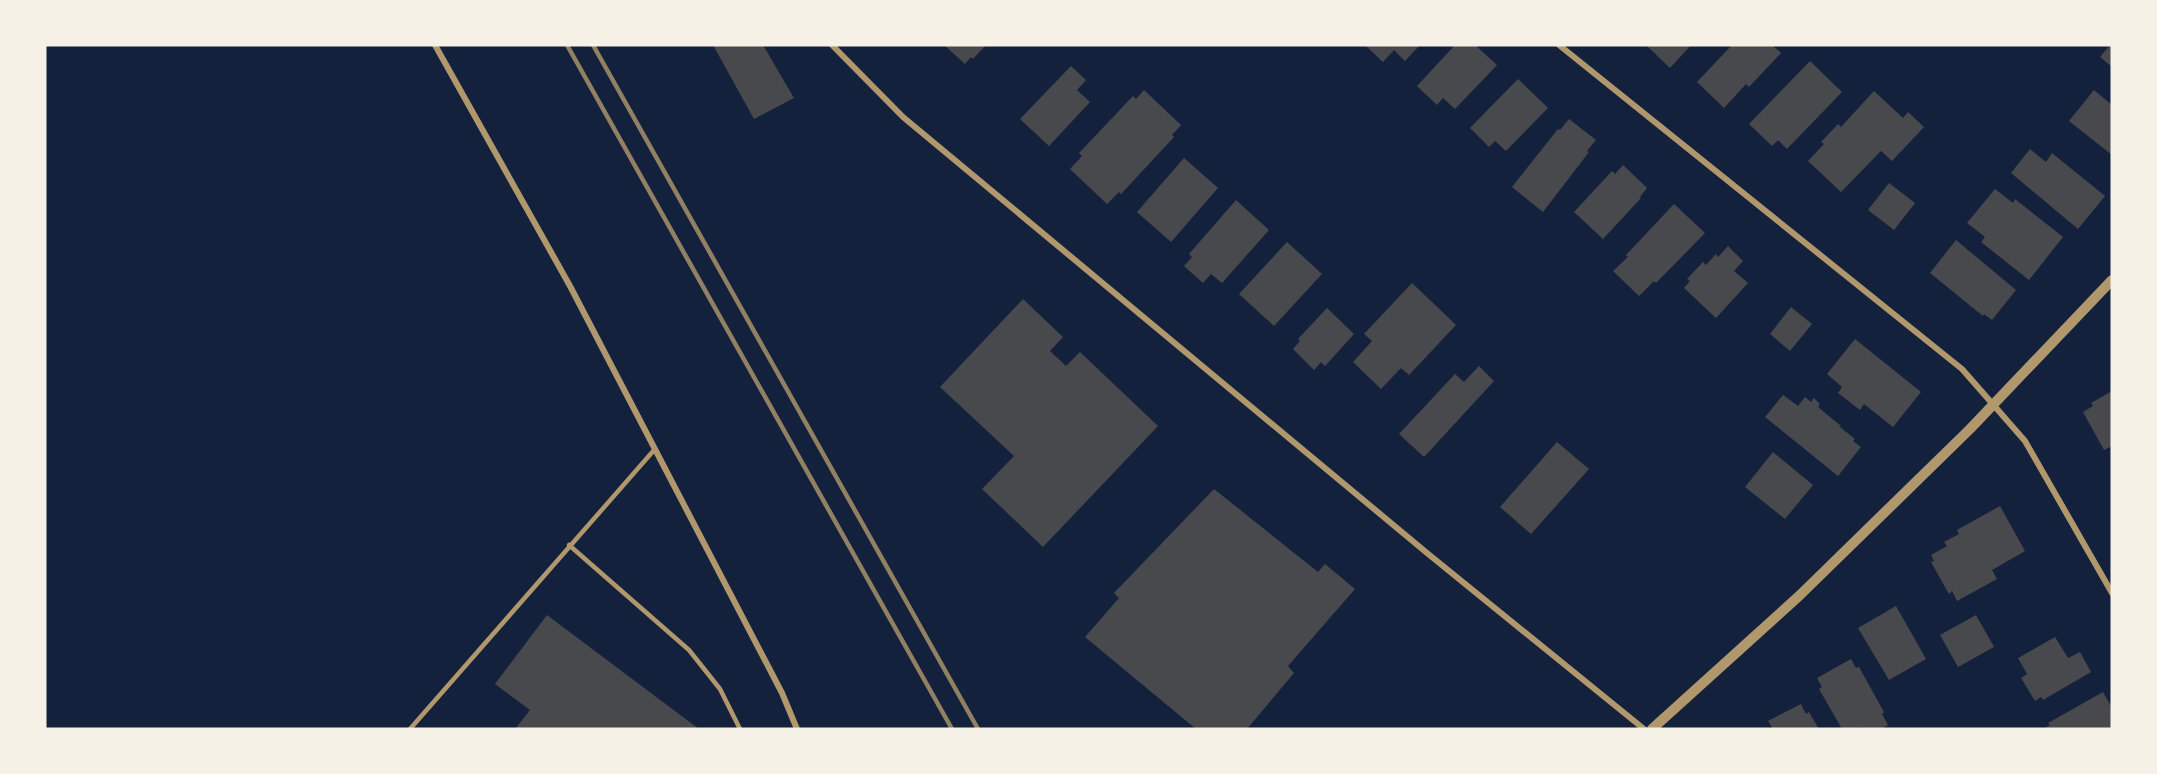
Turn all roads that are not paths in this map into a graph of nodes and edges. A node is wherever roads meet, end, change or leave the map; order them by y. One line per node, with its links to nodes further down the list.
1 (435, 45): 6 (street)
2 (832, 45): 12 (street)
3 (1560, 45): 5 (street)
4 (2112, 280): 5 (street)
5 (1994, 404): 8 (street); 13 (street)
6 (654, 448): 7 (lane); 11 (street)
7 (569, 545): 9 (lane); 10 (lane)
8 (2112, 593)
9 (410, 729)
10 (740, 729)
11 (797, 729)
12 (1644, 729)
13 (1652, 729)

